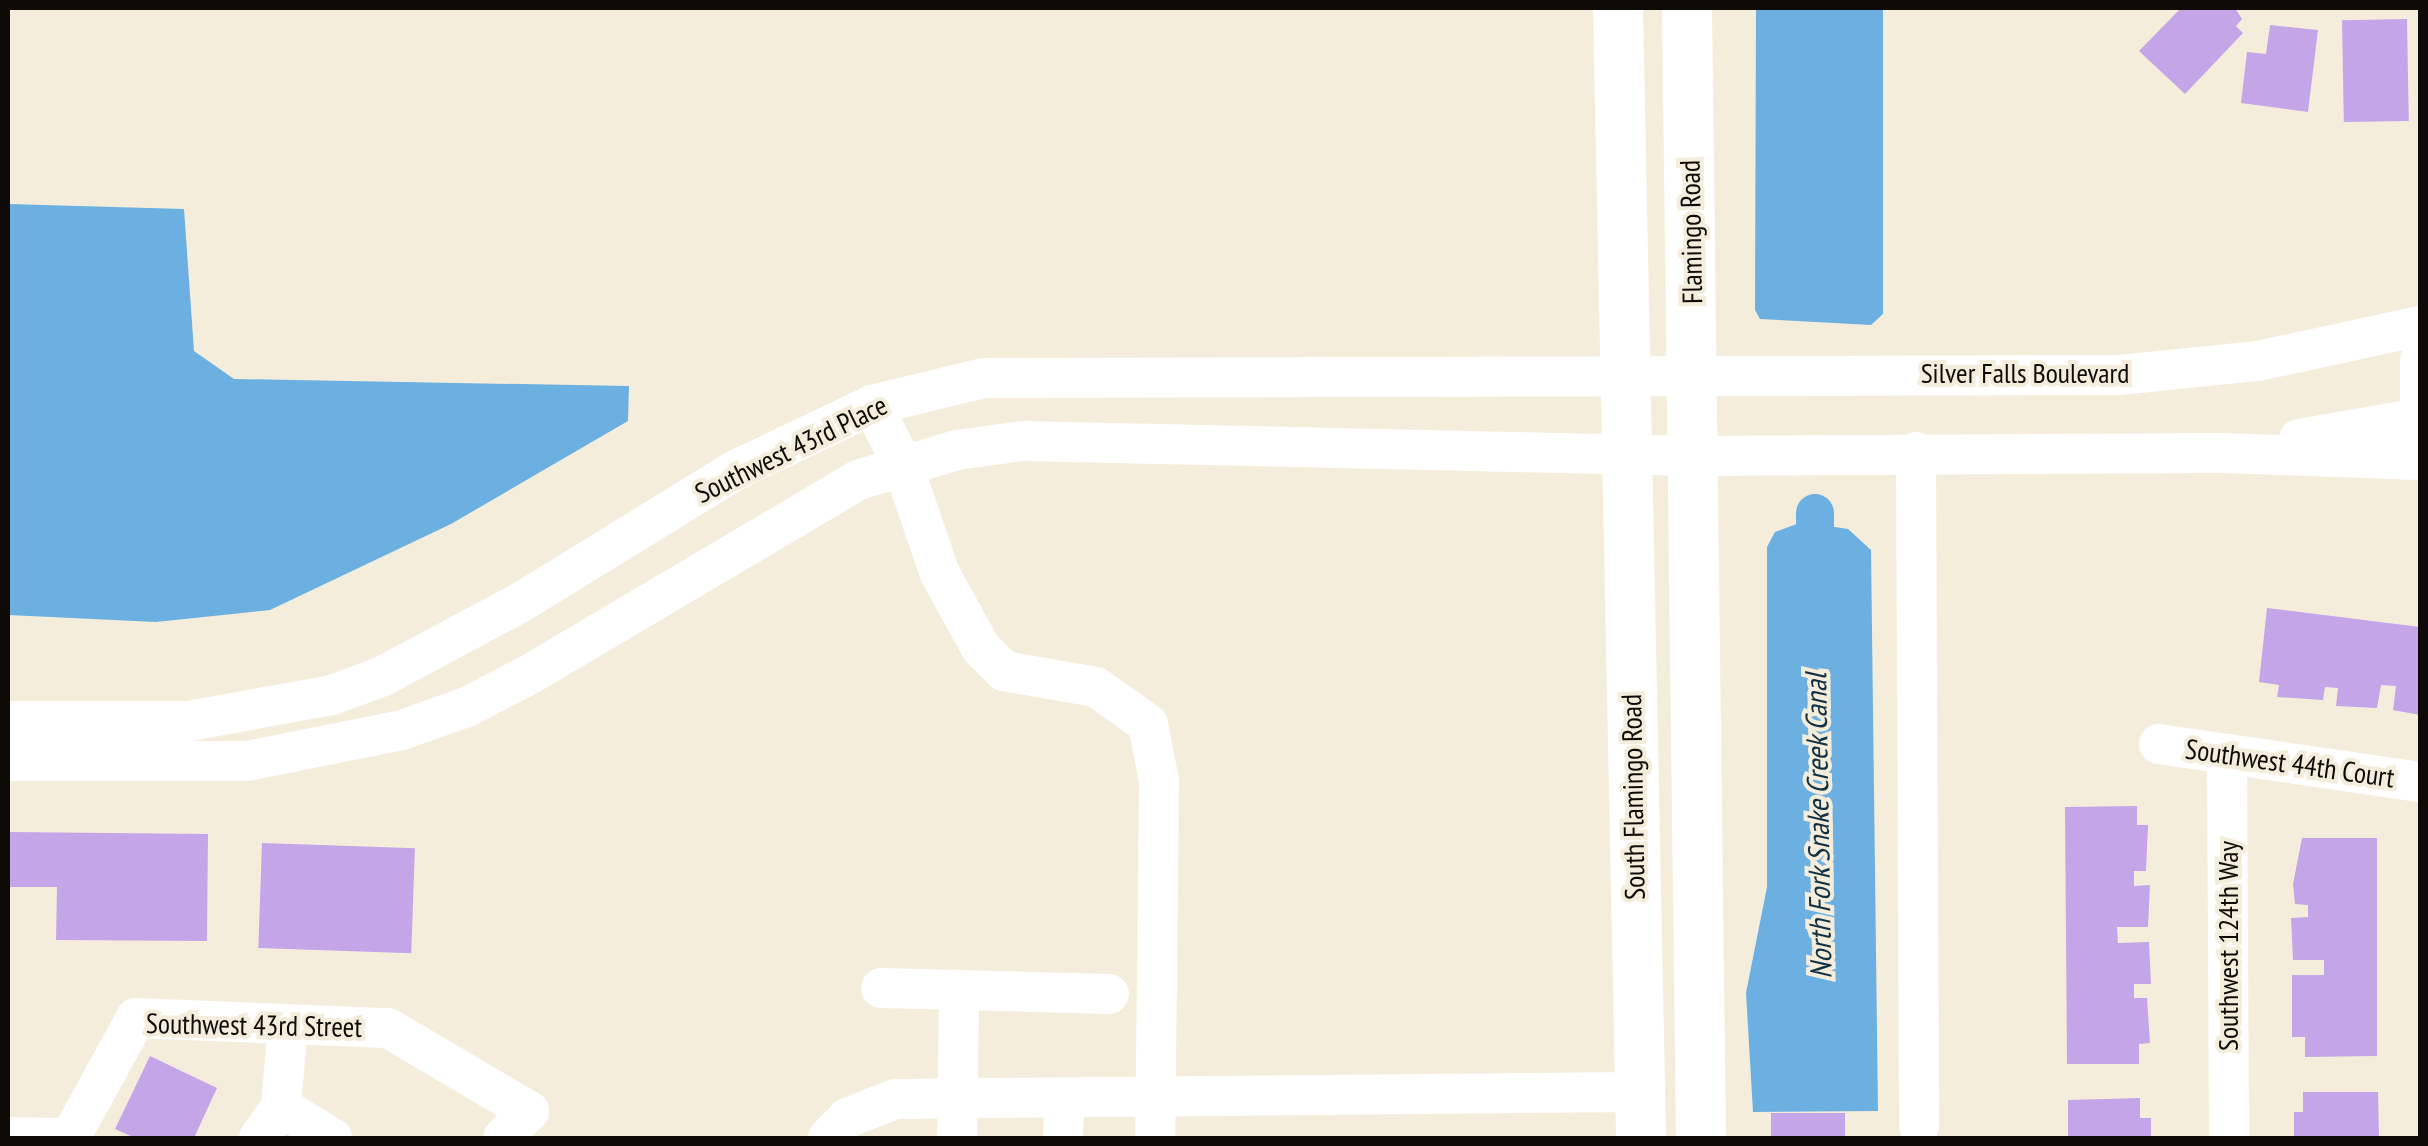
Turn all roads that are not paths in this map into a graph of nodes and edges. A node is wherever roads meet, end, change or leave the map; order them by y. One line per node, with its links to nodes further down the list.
1 (1618, 8): 6 (main road)
2 (1688, 8): 5 (main road, Flamingo Road)
3 (2420, 326): 5 (street, Silver Falls Boulevard)
4 (2420, 362): 8 (street)
5 (1694, 374): 6 (street, Silver Falls Boulevard); 12 (main road, Flamingo Road)
6 (1625, 375): 7 (street, Southwest 43rd Place); 11 (main road)
7 (872, 405): 14 (street); 15 (street, Southwest 43rd Place)
8 (2420, 418): 10 (street); 13 (street)
9 (1916, 452): 10 (street); 12 (street); 31 (street)
10 (2222, 452): 13 (street)
11 (1625, 455): 12 (street); 14 (street, Southwest 43rd Place); 26 (main road, South Flamingo Road)
12 (1692, 456): 38 (main road)
13 (2420, 460)
14 (902, 463): 16 (street, Southwest 43rd Place); 29 (street)
15 (436, 649): 16 (street); 17 (street, Southwest 43rd Place)
16 (469, 706): 20 (street, Southwest 43rd Place)
17 (8, 721)
18 (2159, 744): 19 (street, Southwest 44th Court)
19 (2227, 754): 21 (street, Southwest 44th Court); 39 (street, Southwest 124th Way)
20 (8, 760)
21 (2420, 782)
22 (882, 988): 23 (street)
23 (959, 990): 24 (street); 27 (street)
24 (1109, 994)
25 (288, 1024): 30 (street); 34 (street, Southwest 43rd Street); 36 (street, Southwest 43rd Street)
26 (1640, 1115): 29 (street)
27 (957, 1119): 28 (street); 37 (street)
28 (1064, 1119): 29 (street)
29 (1156, 1120)
30 (270, 1123): 35 (street)
31 (1918, 1126)
32 (8, 1138): 33 (street)
33 (58, 1138)
34 (70, 1138)
35 (332, 1138)
36 (503, 1138)
37 (828, 1138)
38 (1700, 1138)
39 (2229, 1138)

